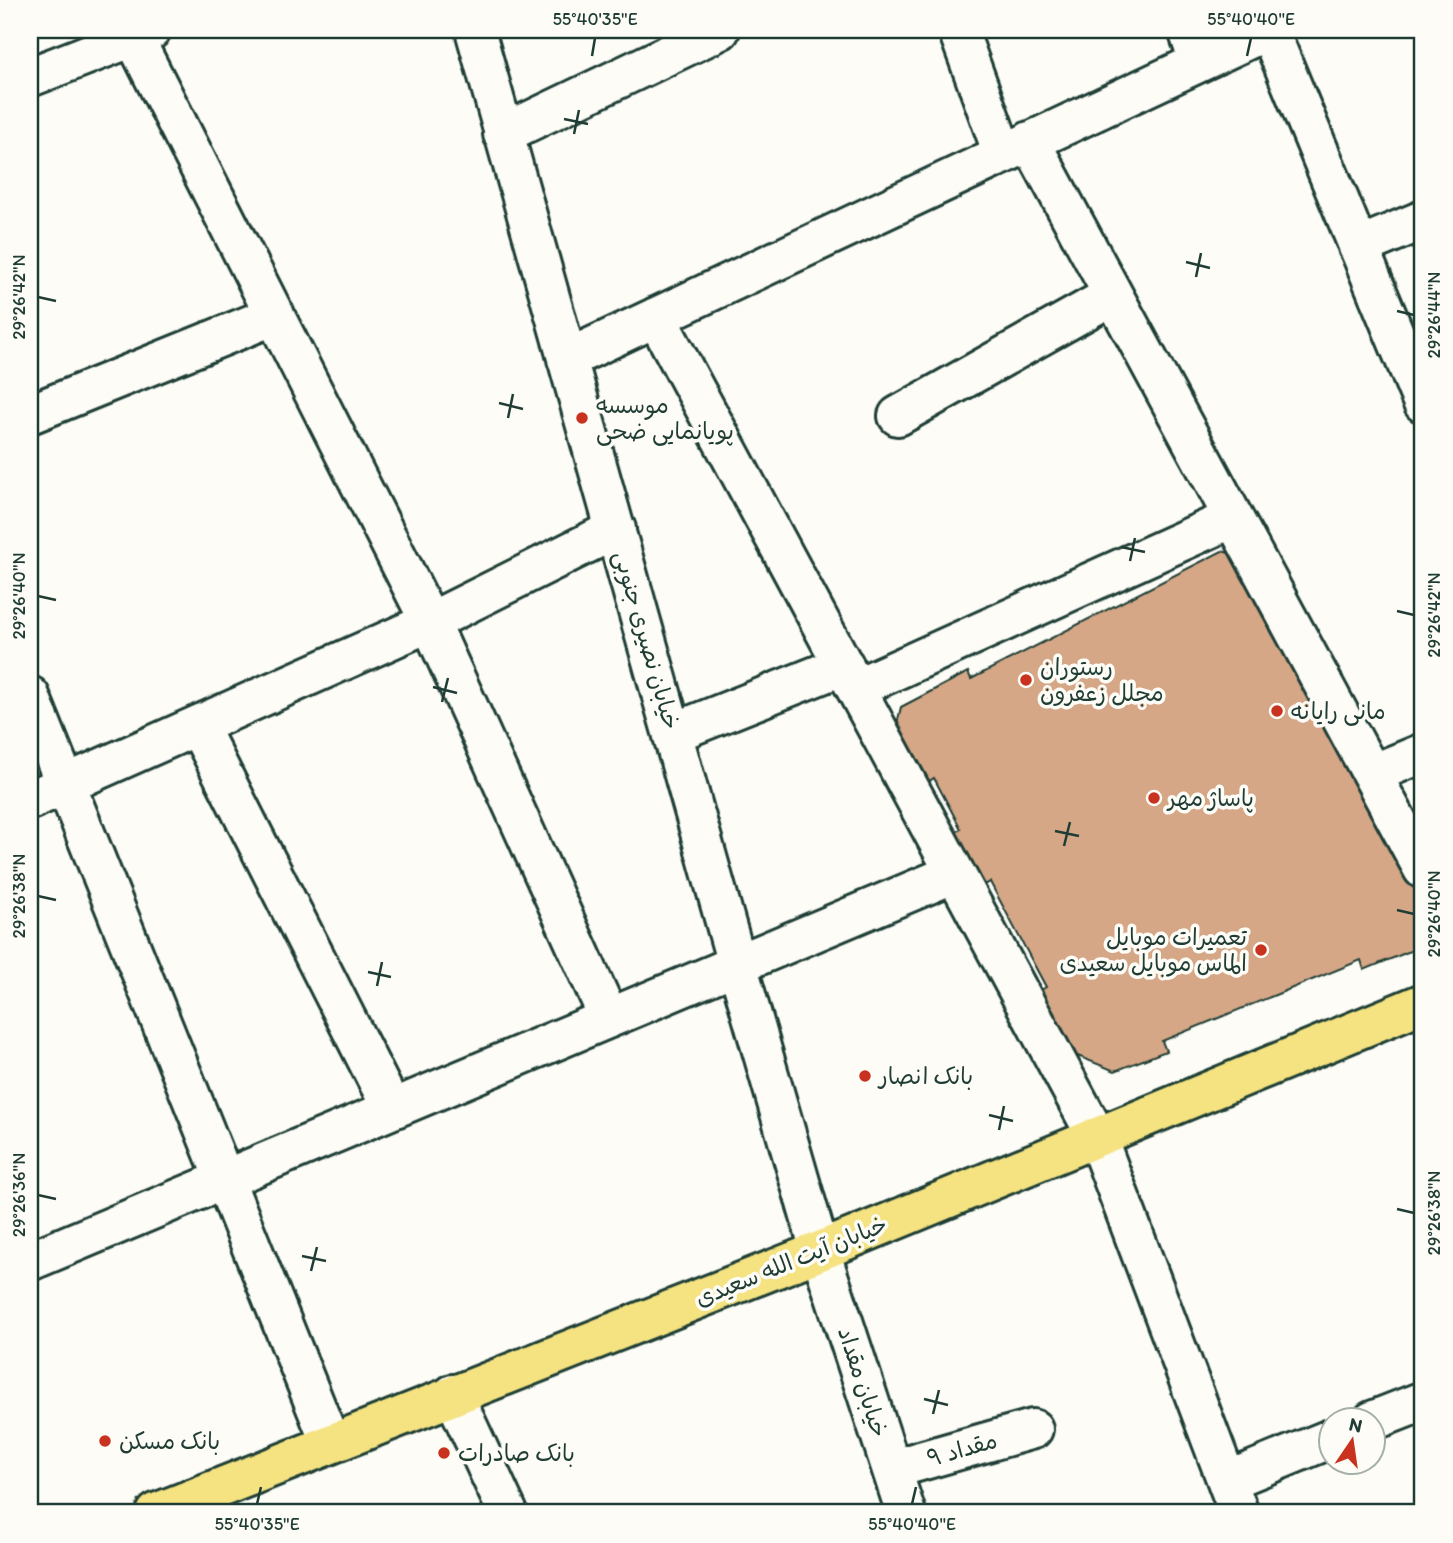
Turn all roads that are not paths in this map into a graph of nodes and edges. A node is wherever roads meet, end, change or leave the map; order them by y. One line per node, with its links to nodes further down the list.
1 (475, 30): 8 (street, خیابان نصیری جنوبی)
2 (720, 30): 8 (street)
3 (958, 30): 9 (street)
4 (1268, 30): 6 (street); 11 (street)
5 (138, 32): 7 (street); 13 (street)
6 (1194, 46): 9 (street)
7 (30, 77)
8 (503, 134): 15 (street, خیابان نصیری جنوبی)
9 (1017, 148): 12 (street); 14 (street)
10 (1423, 220): 11 (street)
11 (1358, 247): 16 (street)
12 (1113, 295): 18 (street); 19 (street)
13 (275, 315): 17 (street); 21 (street)
14 (656, 317): 15 (street); 22 (street)
15 (567, 359): 20 (street, خیابان نصیری جنوبی)
16 (1423, 403)
17 (30, 414)
18 (898, 416)
19 (1234, 518): 22 (street); 27 (street)
20 (616, 529): 21 (street); 25 (street, خیابان نصیری جنوبی)
21 (430, 622): 24 (street); 34 (street)
22 (850, 676): 25 (street); 31 (street)
23 (30, 696): 28 (street)
24 (198, 726): 28 (street); 35 (street)
25 (673, 733): 32 (street, خیابان نصیری جنوبی)
26 (1423, 753): 27 (street)
27 (1371, 774): 30 (street)
28 (66, 785): 29 (street); 37 (street)
29 (30, 800)
30 (1423, 869)
31 (955, 873): 32 (street); 36 (street)
32 (737, 964): 34 (street); 38 (street, خیابان نصیری جنوبی)
33 (1423, 1003): 36 (main road, خیابان آیت الله سعیدی)
34 (609, 1018): 35 (street)
35 (392, 1109): 37 (street)
36 (1097, 1137): 38 (main road, خیابان آیت الله سعیدی); 47 (street)
37 (224, 1179): 39 (street); 44 (street)
38 (820, 1251): 40 (main road, خیابان آیت الله سعیدی); 46 (street, خیابان مقداد)
39 (30, 1261)
40 (453, 1394): 44 (main road, خیابان آیت الله سعیدی); 49 (street)
41 (1423, 1401): 42 (street)
42 (1386, 1416)
43 (1032, 1429): 46 (street, مقداد ۹)
44 (330, 1442): 48 (main road, خیابان آیت الله سعیدی)
45 (1316, 1447): 47 (street)
46 (892, 1469): 50 (street, خیابان مقداد)
47 (1233, 1497)
48 (156, 1513)
49 (508, 1513)
50 (906, 1513)

